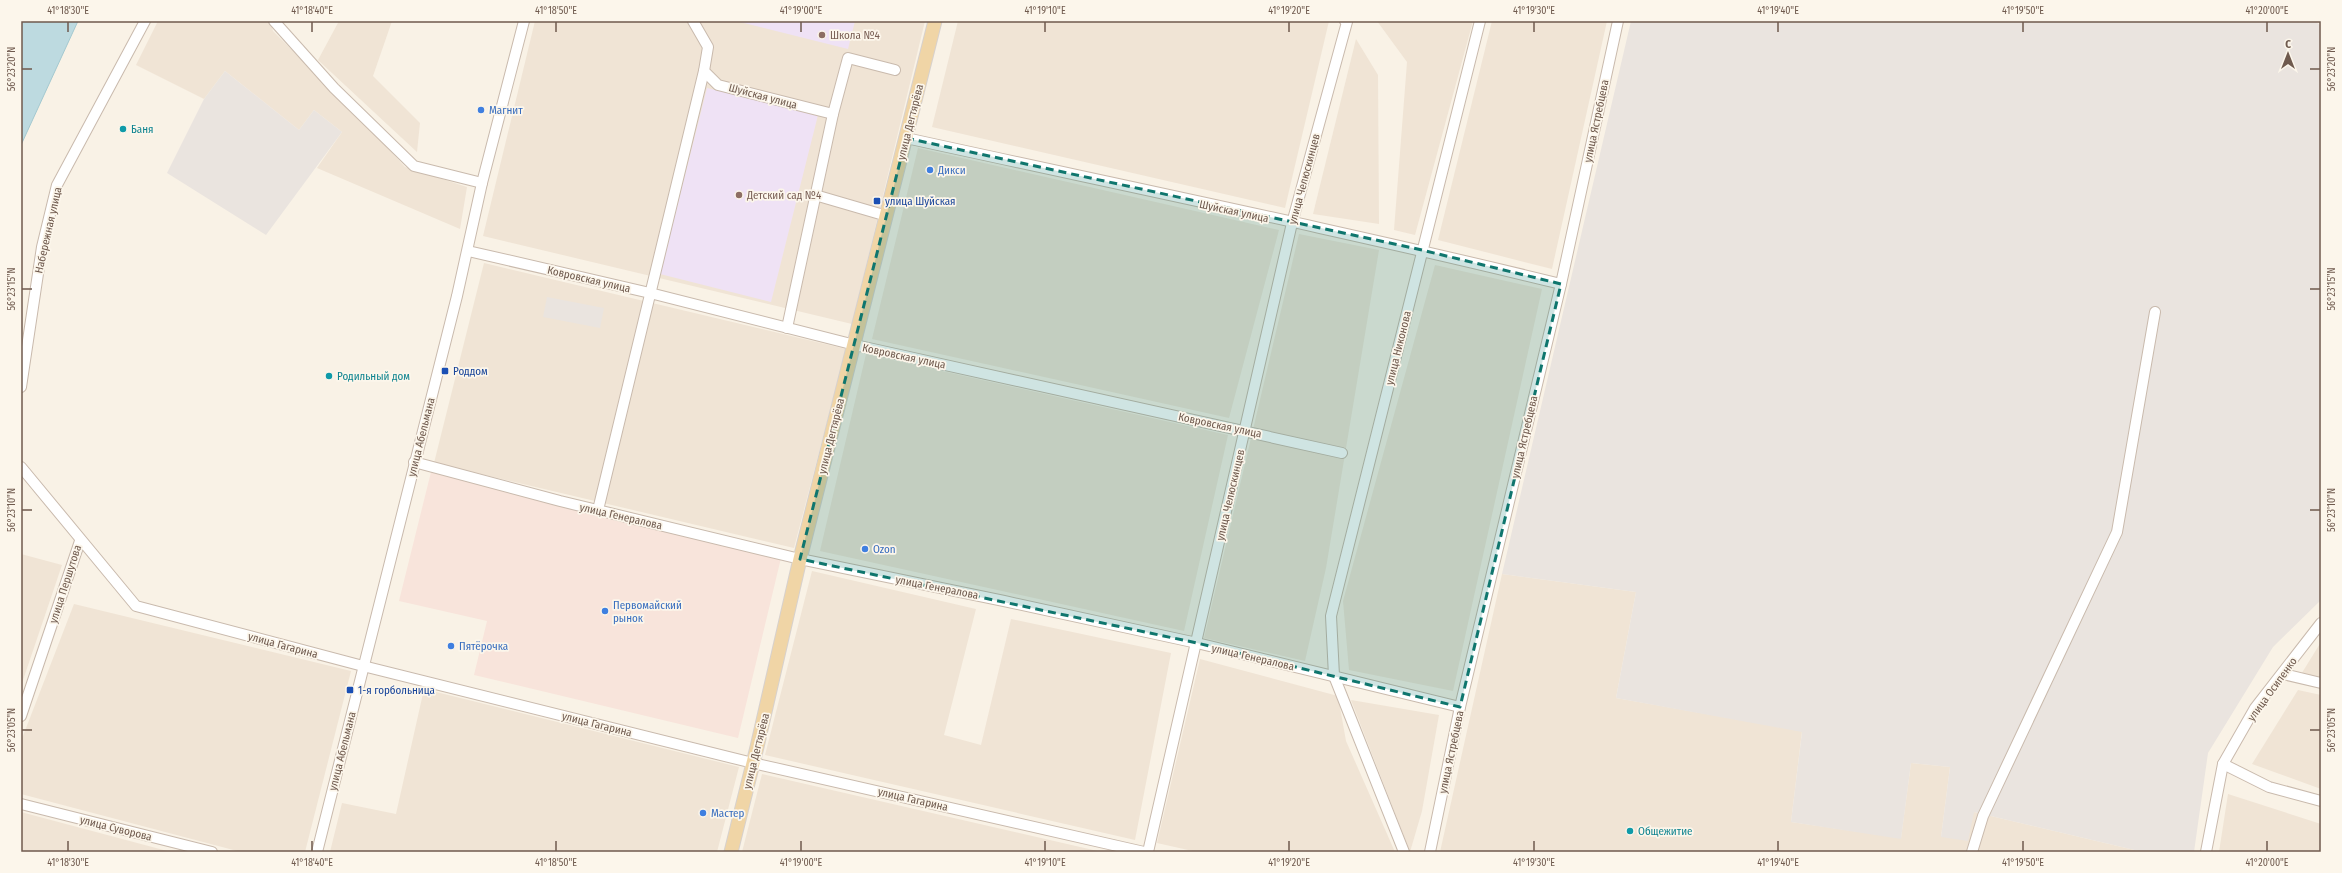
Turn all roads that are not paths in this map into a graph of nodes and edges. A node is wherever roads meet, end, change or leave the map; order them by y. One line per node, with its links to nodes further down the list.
1 (145, 21): 24 (street, Набережная улица)
2 (274, 21): 13 (street)
3 (524, 21): 13 (street, улица Абельмана)
4 (693, 21): 10 (street)
5 (935, 21): 12 (main road, улица Дегтярёва)
6 (1480, 21): 18 (street, улица Никонова)
7 (1618, 21): 19 (street, улица Ястребцева)
8 (1346, 22): 16 (street, улица Челюскинцев)
9 (895, 70): 11 (street)
10 (704, 71): 11 (street, Шуйская улица); 20 (street)
11 (833, 114): 14 (street)
12 (906, 138): 15 (main road, улица Дегтярёва); 16 (street, Шуйская улица)
13 (482, 183): 17 (street, улица Абельмана)
14 (816, 194): 15 (street); 22 (street)
15 (887, 216): 23 (main road, улица Дегтярёва)
16 (1292, 223): 18 (street, Шуйская улица); 25 (street, улица Челюскинцев)
17 (468, 250): 20 (street, Ковровская улица); 27 (street, улица Абельмана)
18 (1422, 250): 19 (street, Шуйская улица); 36 (street, улица Никонова)
19 (1561, 284): 38 (street, улица Ястребцева)
20 (650, 293): 22 (street, Ковровская улица); 29 (street)
21 (2155, 312): 51 (street)
22 (787, 328): 23 (street, Ковровская улица)
23 (854, 345): 25 (street, Ковровская улица); 31 (main road, улица Дегтярёва)
24 (21, 387)
25 (1245, 430): 26 (street, Ковровская улица); 33 (street, улица Челюскинцев)
26 (1342, 453)
27 (414, 462): 29 (street, улица Генералова); 34 (street, улица Абельмана)
28 (21, 467): 30 (street, улица Першутова)
29 (598, 510): 31 (street, улица Генералова)
30 (80, 541): 34 (street, улица Гагарина); 39 (street, улица Першутова)
31 (800, 559): 33 (street, улица Генералова); 40 (main road, улица Дегтярёва)
32 (2321, 622): 35 (street, улица Осипенко)
33 (1196, 643): 36 (street, улица Генералова); 48 (street, улица Челюскинцев)
34 (363, 666): 40 (street, улица Гагарина); 45 (street, улица Абельмана)
35 (2283, 674): 37 (street); 41 (street, улица Осипенко)
36 (1334, 676): 38 (street, улица Генералова); 49 (street, улица Никонова)
37 (2321, 683)
38 (1460, 707): 50 (street, улица Ястребцева)
39 (21, 716)
40 (753, 763): 46 (main road, улица Дегтярёва); 47 (street, улица Гагарина)
41 (2223, 764): 42 (street); 52 (street, улица Осипенко)
42 (2321, 801)
43 (21, 804): 44 (street, улица Суворова)
44 (212, 852)
45 (317, 852)
46 (731, 852)
47 (1144, 852)
48 (1148, 852)
49 (1404, 852)
50 (1430, 852)
51 (1972, 852)
52 (2206, 852)

